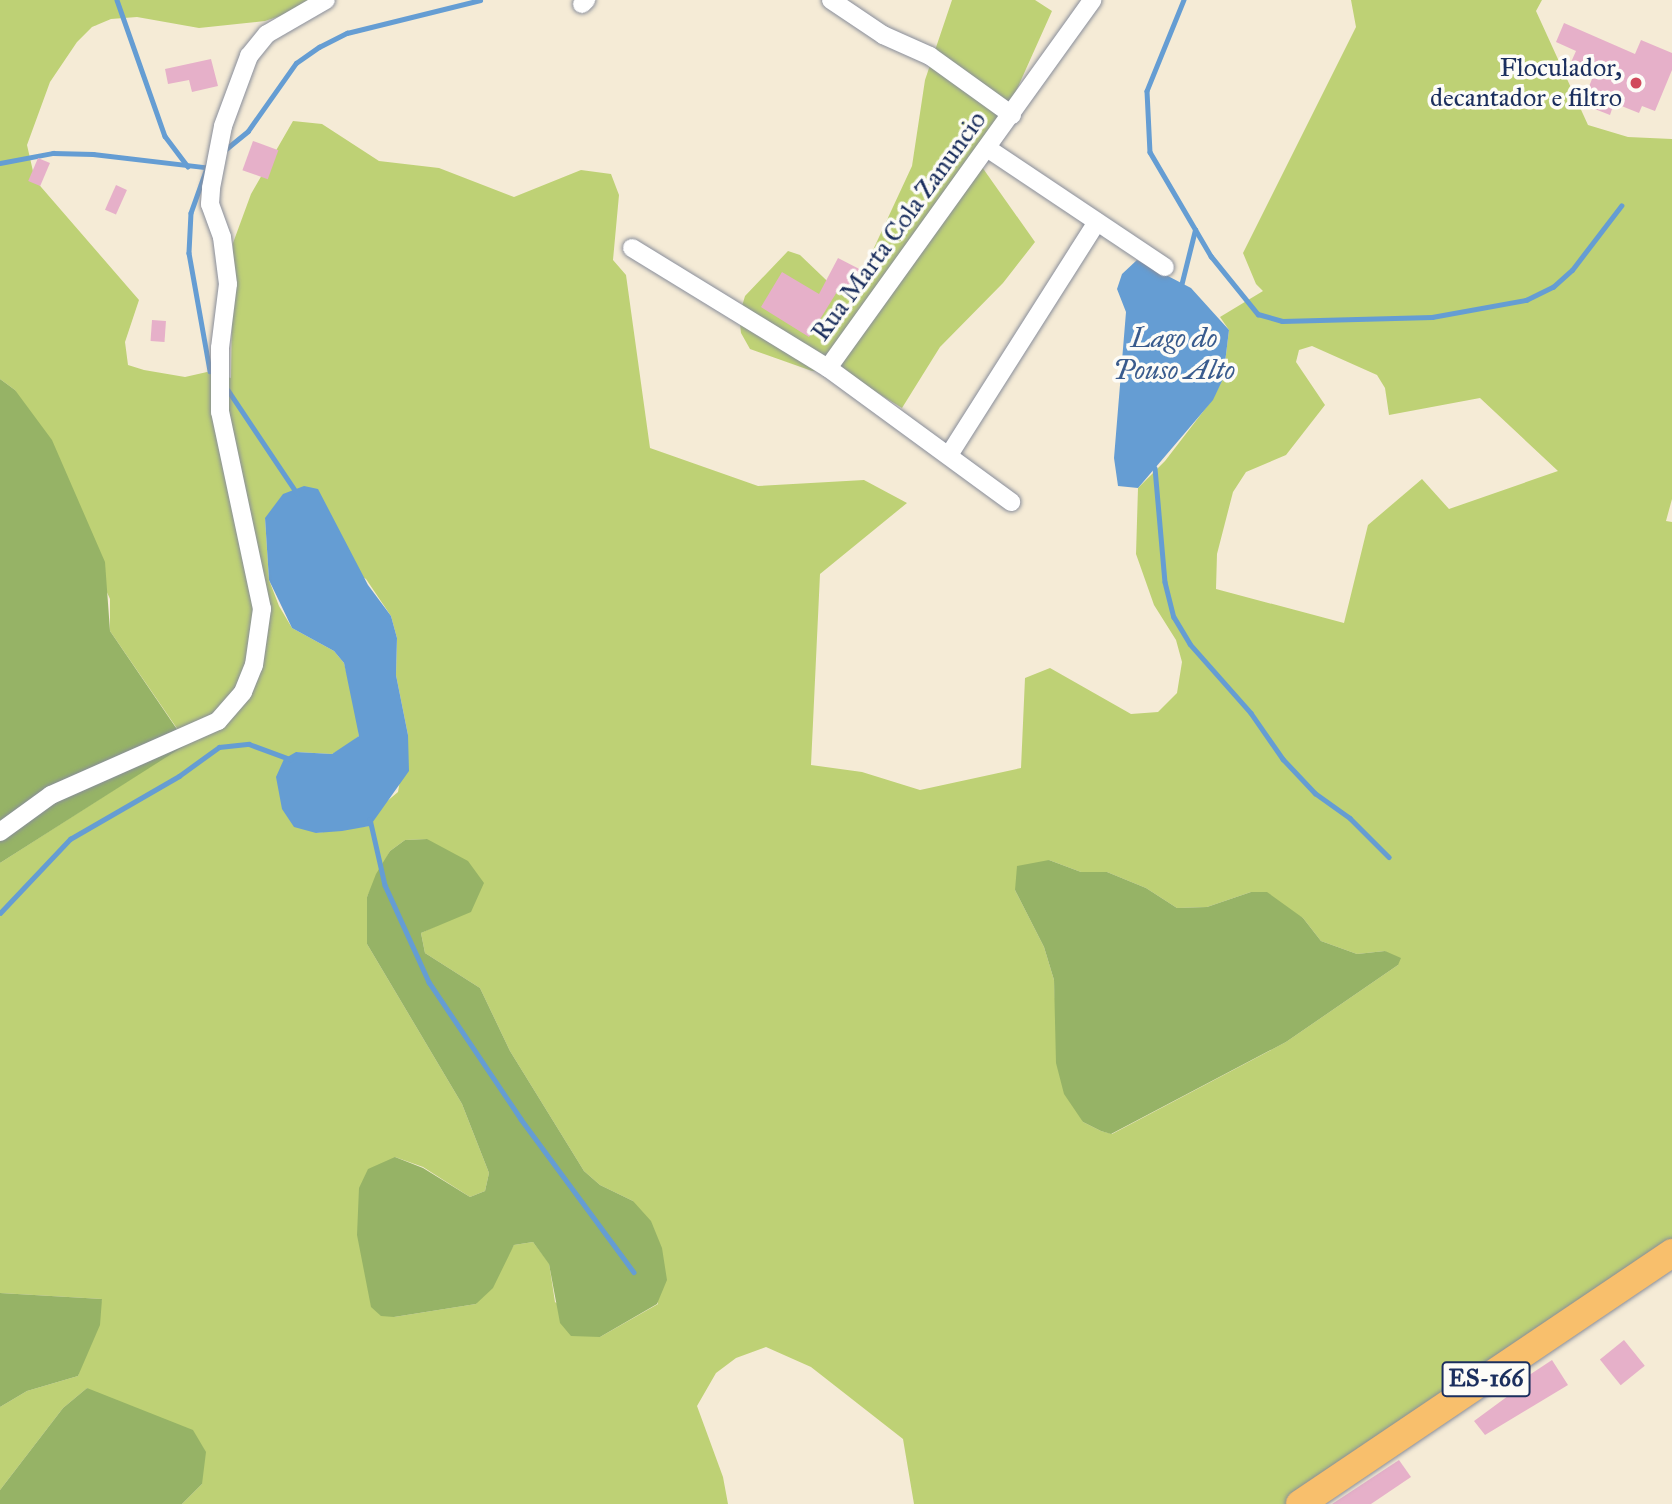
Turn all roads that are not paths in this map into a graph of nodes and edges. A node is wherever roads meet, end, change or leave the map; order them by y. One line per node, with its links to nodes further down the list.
1 (326, 0): 12 (street)
2 (831, 0): 4 (street)
3 (1092, 0): 4 (street, Rua Marta Cola Zanuncio)
4 (1012, 115): 5 (street, Rua Marta Cola Zanuncio)
5 (987, 148): 6 (street); 9 (street, Rua Marta Cola Zanuncio)
6 (1097, 222): 8 (street); 10 (street)
7 (632, 248): 9 (street)
8 (1164, 267)
9 (828, 368): 10 (street)
10 (949, 455): 11 (street)
11 (1011, 502)
12 (0, 831)
13 (1672, 1253): 14 (main road, ES-166)
14 (1300, 1504)

